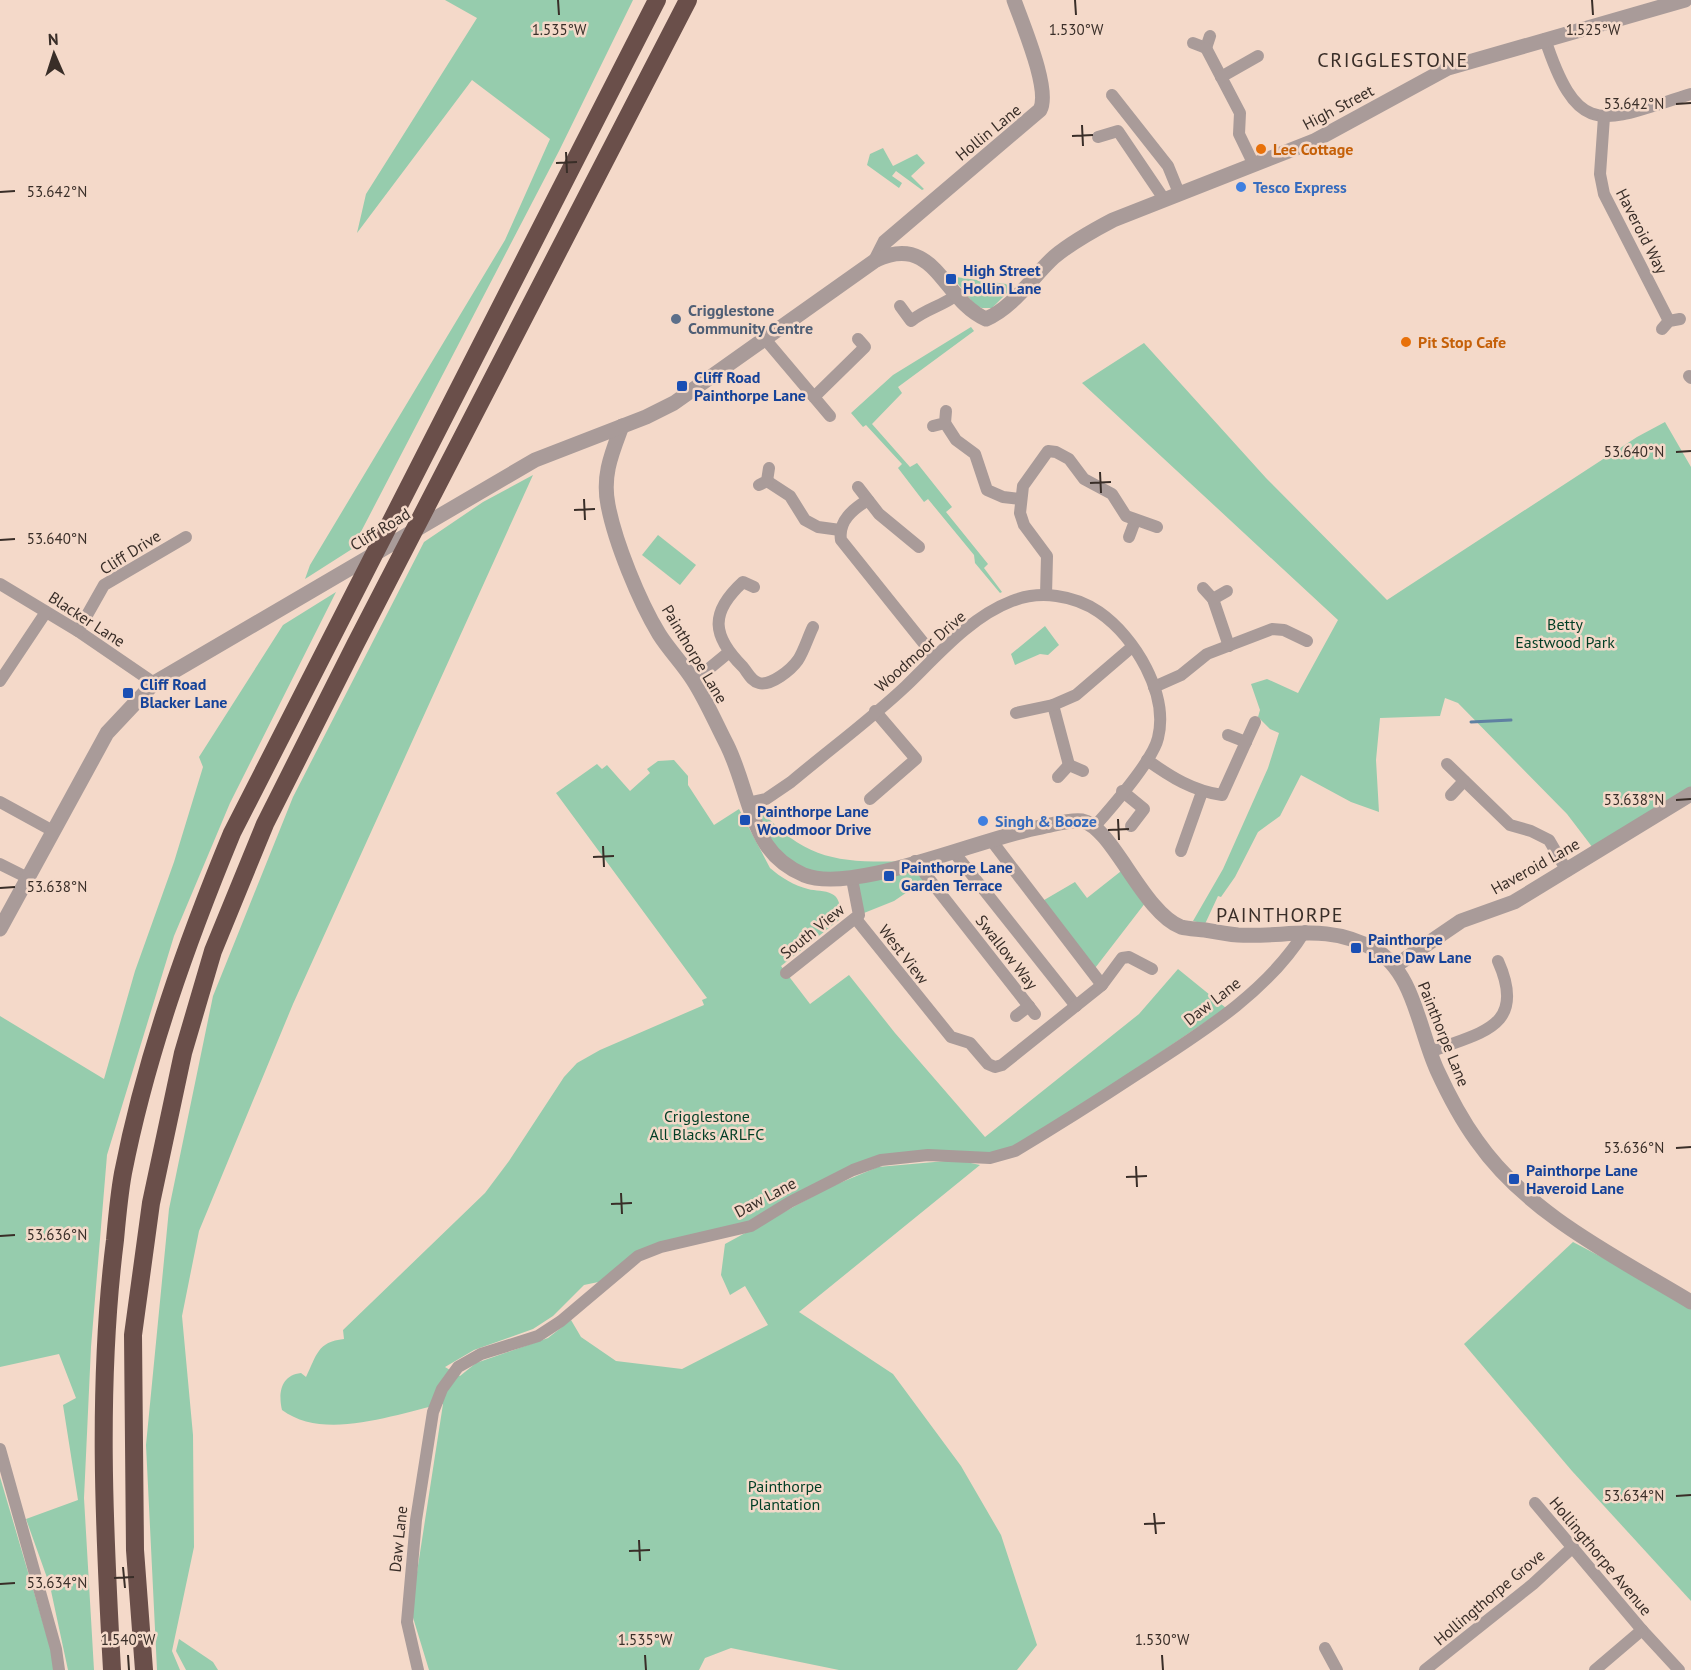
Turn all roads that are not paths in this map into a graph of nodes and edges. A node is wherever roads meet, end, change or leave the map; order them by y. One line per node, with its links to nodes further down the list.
1 (657, 0): 102 (highway)
2 (688, 0): 103 (highway)
3 (1014, 0): 16 (street, Hollin Lane)
4 (1684, 0): 5 (street, High Street)
5 (1545, 39): 11 (street); 13 (street, High Street)
6 (1194, 43): 8 (street)
7 (1252, 64): 8 (street)
8 (1221, 76): 13 (street)
9 (1691, 94): 11 (street)
10 (1112, 95): 14 (street)
11 (1604, 117): 19 (street, Haveroid Way)
12 (1098, 137): 15 (street)
13 (1254, 165): 14 (street, High Street)
14 (1179, 193): 15 (street, High Street)
15 (1164, 199): 17 (street, High Street)
16 (876, 260): 17 (street, High Street); 20 (street, Cliff Road)
17 (958, 294): 18 (street)
18 (900, 306)
19 (1670, 323)
20 (765, 339): 22 (street); 25 (street, Cliff Road)
21 (858, 339): 22 (street)
22 (814, 397): 23 (street)
23 (830, 416)
24 (941, 420): 28 (street)
25 (622, 426): 51 (street, Painthorpe Lane); 52 (street, Cliff Road)
26 (765, 478): 32 (street)
27 (858, 487): 29 (street)
28 (1020, 499): 30 (street); 40 (street)
29 (868, 500): 32 (street); 35 (street)
30 (1135, 521): 31 (street); 34 (street)
31 (1157, 527)
32 (840, 530): 49 (street)
33 (186, 537): 44 (street, Cliff Drive)
34 (1129, 537)
35 (919, 547)
36 (0, 584): 42 (street, Blacker Lane)
37 (754, 586): 48 (street)
38 (1203, 588): 41 (street)
39 (1227, 591): 41 (street)
40 (1046, 595): 47 (street, Woodmoor Drive); 49 (street, Woodmoor Drive)
41 (1213, 599): 46 (street)
42 (46, 612): 44 (street, Blacker Lane); 50 (street)
43 (813, 627): 48 (street)
44 (78, 631): 52 (street, Blacker Lane)
45 (1307, 641): 46 (street)
46 (1229, 646): 53 (street)
47 (1132, 647): 53 (street, Woodmoor Drive); 54 (street)
48 (728, 653): 51 (street)
49 (934, 656): 55 (street, Woodmoor Drive)
50 (0, 681)
51 (694, 681): 72 (street, Painthorpe Lane)
52 (154, 683): 75 (street, Cliff Road)
53 (1154, 687): 60 (street, Woodmoor Drive)
54 (1053, 705): 56 (street); 62 (street)
55 (875, 711): 70 (street); 72 (street, Woodmoor Drive)
56 (1016, 713)
57 (1255, 722): 59 (street)
58 (1228, 735): 59 (street)
59 (1245, 742): 67 (street)
60 (1147, 760): 66 (street, Woodmoor Drive); 67 (street)
61 (1447, 764): 65 (street)
62 (1069, 765): 63 (street); 64 (street)
63 (1083, 771)
64 (1058, 777)
65 (1464, 781): 69 (street); 81 (street)
66 (1122, 791): 73 (street, Woodmoor Drive); 74 (street)
67 (1202, 792): 78 (street)
68 (1691, 794): 81 (street, Haveroid Lane)
69 (1451, 795)
70 (870, 800)
71 (0, 802): 75 (street)
72 (747, 803): 83 (street, Painthorpe Lane)
73 (1095, 826): 76 (street, Painthorpe Lane); 86 (street, Painthorpe Lane)
74 (1131, 826)
75 (53, 831): 82 (street, Cliff Road)
76 (991, 840): 77 (street, Painthorpe Lane); 91 (street)
77 (953, 851): 79 (street, Painthorpe Lane); 92 (street)
78 (1181, 851)
79 (915, 861): 83 (street, Painthorpe Lane); 93 (street, Swallow Way)
80 (0, 864): 82 (street)
81 (1567, 871): 88 (street, Haveroid Lane)
82 (28, 878): 85 (street, Cliff Road)
83 (852, 879): 84 (street, South View)
84 (856, 919): 90 (street, South View); 92 (street, West View)
85 (0, 929)
86 (1305, 931): 88 (street, Painthorpe Lane); 104 (street, Daw Lane)
87 (1498, 961): 94 (street)
88 (1395, 966): 94 (street, Painthorpe Lane)
89 (1152, 969): 91 (street)
90 (786, 973)
91 (1102, 985): 92 (street)
92 (1076, 1006)
93 (1016, 1016)
94 (1430, 1052): 95 (street, Painthorpe Lane)
95 (1691, 1302)
96 (0, 1449): 101 (street)
97 (1535, 1503): 98 (street, Hollingthorpe Avenue)
98 (1573, 1547): 99 (street, Hollingthorpe Avenue); 106 (street, Hollingthorpe Grove)
99 (1642, 1630): 107 (street, Hollingthorpe Avenue); 108 (street, Hollingthorpe Avenue)
100 (1325, 1648): 105 (street)
101 (59, 1670)
102 (112, 1670)
103 (144, 1670)
104 (418, 1670)
105 (1337, 1670)
106 (1425, 1670)
107 (1595, 1670)
108 (1679, 1670)

